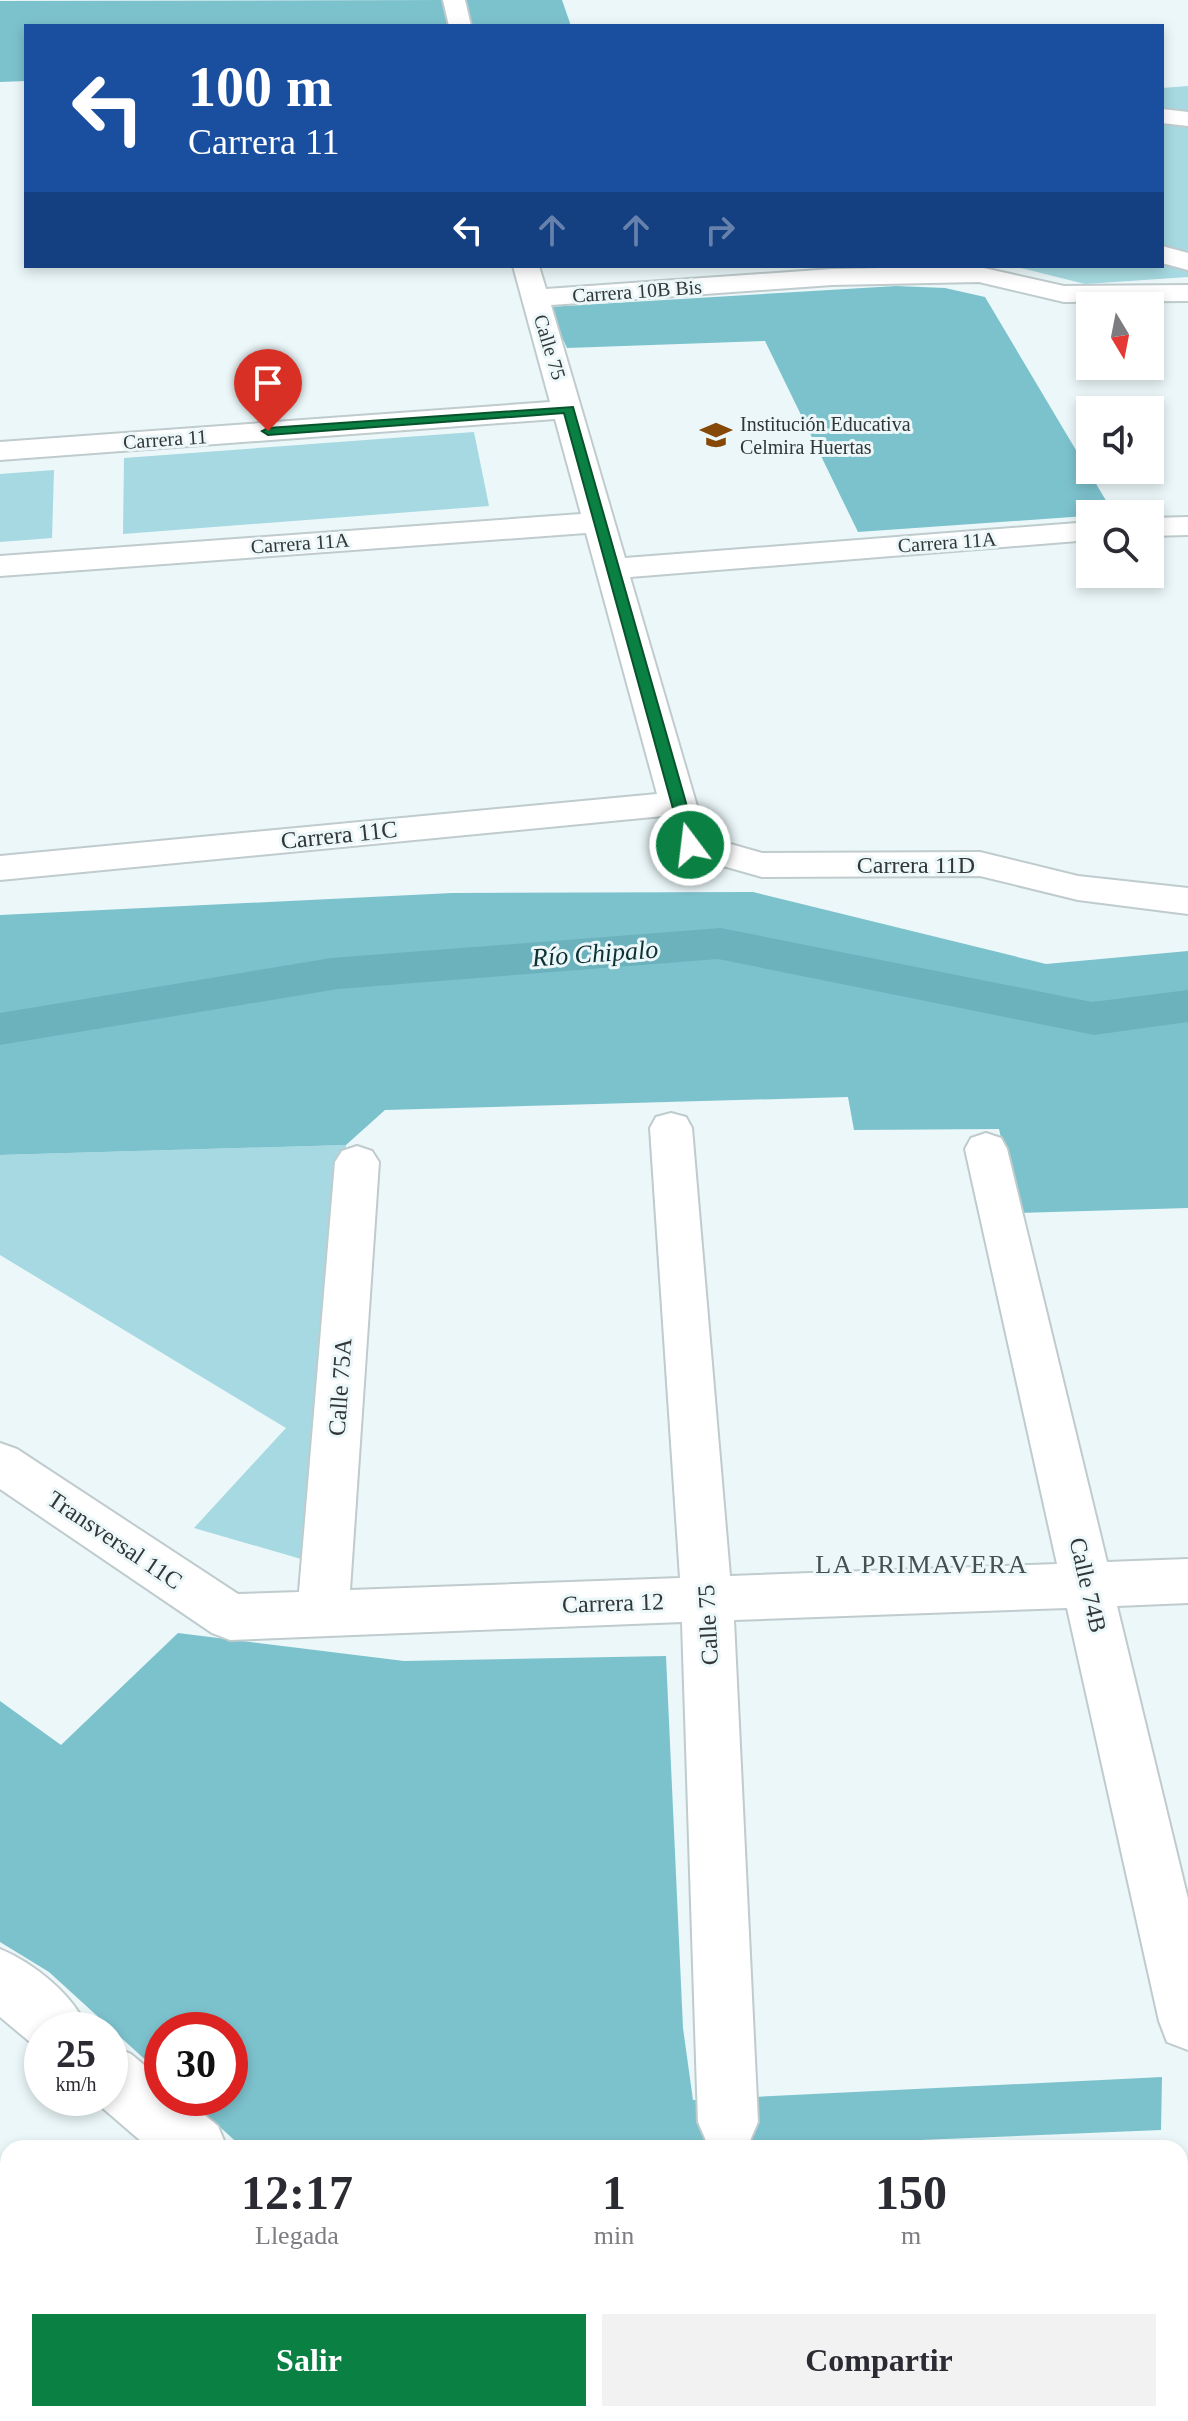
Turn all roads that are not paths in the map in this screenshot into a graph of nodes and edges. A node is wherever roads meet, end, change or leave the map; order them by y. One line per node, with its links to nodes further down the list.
1 (454, 0): 2 (street)
2 (460, 24)
3 (1164, 116): 4 (street)
4 (1188, 119)
5 (1164, 255): 6 (street)
6 (1188, 262)
7 (527, 268): 9 (street, Calle 75)
8 (1188, 293): 9 (street, Carrera 10B Bis)
9 (536, 298): 10 (street, Calle 75)
10 (569, 409): 11 (street, Carrera 11); 12 (street, Calle 75)
11 (0, 451)
12 (600, 522): 16 (street, Carrera 11A); 17 (street, Calle 75)
13 (1188, 526): 14 (street)
14 (1164, 527)
15 (1076, 532): 17 (street, Carrera 11A)
16 (0, 566)
17 (613, 569): 18 (street, Calle 75)
18 (679, 803): 19 (street, Calle 75); 20 (street, Carrera 11C)
19 (690, 845): 21 (street, Carrera 11D)
20 (0, 868)
21 (1188, 901)
22 (671, 1128): 28 (street, Calle 75)
23 (986, 1149): 27 (street, Calle 74B)
24 (357, 1162): 29 (street, Calle 75A)
25 (0, 1463): 30 (street, Transversal 11C)
26 (1188, 1581): 27 (street, Carrera 12)
27 (1088, 1585): 28 (street, Carrera 12); 33 (street, Calle 74B)
28 (707, 1600): 29 (street, Carrera 12); 35 (street, Calle 75)
29 (323, 1613): 30 (street, Carrera 12)
30 (230, 1617)
31 (0, 1978): 32 (street)
32 (39, 2012)
33 (1188, 2021)
34 (128, 2094): 36 (street)
35 (728, 2122)
36 (169, 2138)

